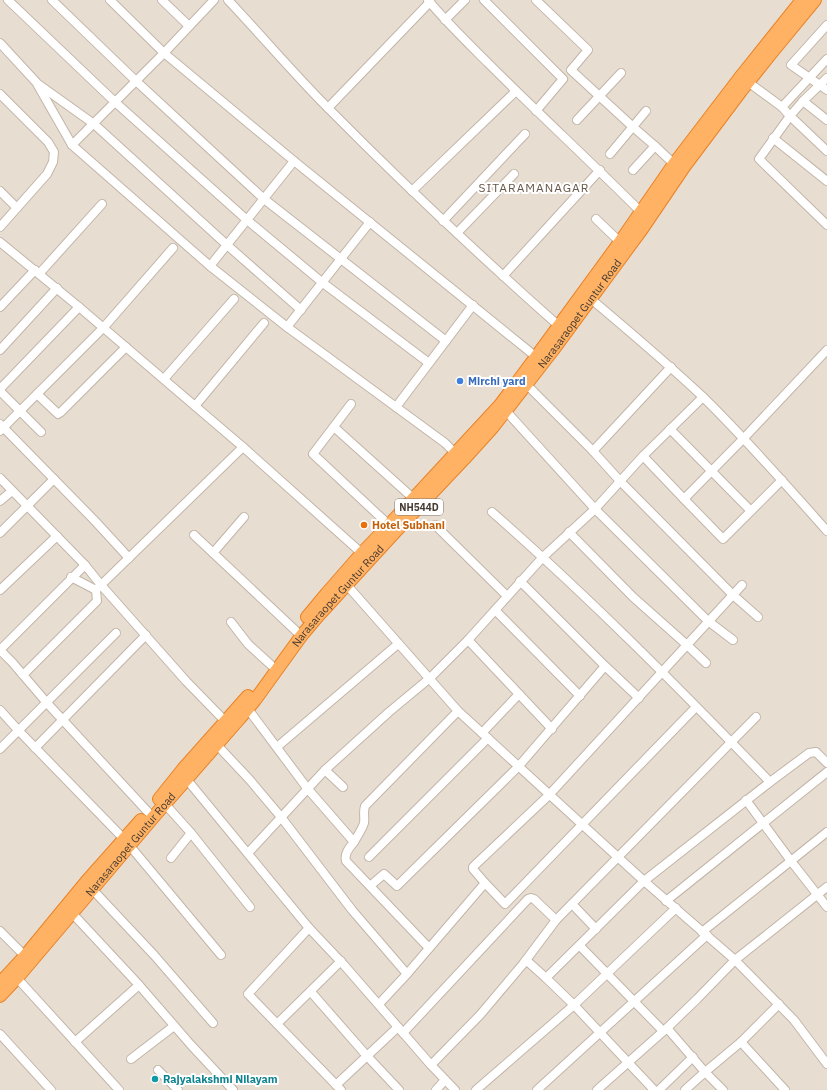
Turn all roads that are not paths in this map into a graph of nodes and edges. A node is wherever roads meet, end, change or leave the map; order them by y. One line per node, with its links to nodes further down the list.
1 (8, 0): 30 (street)
2 (52, 0): 22 (street)
3 (110, 0): 17 (street)
4 (162, 0): 15 (street)
5 (228, 0): 32 (street)
6 (465, 0): 13 (street)
7 (484, 0): 33 (street)
8 (536, 0): 28 (street)
9 (815, 0): 24 (highway, Narasaraopet Guntur Road / NH544D)
10 (212, 1): 15 (street)
11 (429, 1): 13 (street); 32 (street)
12 (798, 1): 47 (highway, Narasaraopet Guntur Road / NH544D)
13 (445, 20): 26 (street)
14 (827, 25): 20 (street)
15 (189, 26): 17 (street)
16 (0, 43): 23 (street)
17 (164, 53): 22 (street); 46 (street)
18 (827, 59): 20 (street)
19 (621, 73): 28 (street)
20 (810, 77): 25 (street); 31 (street)
21 (827, 78): 25 (street)
22 (136, 81): 30 (street); 54 (street)
23 (36, 82): 38 (street); 42 (street)
24 (748, 82): 31 (street); 76 (highway, Narasaraopet Guntur Road / NH544D)
25 (824, 87): 29 (street)
26 (516, 91): 33 (street); 52 (street)
27 (0, 94): 56 (street)
28 (600, 96): 36 (street); 39 (street)
29 (803, 101): 35 (street); 37 (street)
30 (114, 102): 38 (street); 59 (street)
31 (782, 107): 35 (street)
32 (328, 108): 52 (street)
33 (536, 111): 48 (street)
34 (646, 111): 39 (street)
35 (790, 116): 41 (street); 44 (street)
36 (577, 120)
37 (827, 120)
38 (94, 124): 42 (street); 67 (street)
39 (633, 127): 43 (street); 45 (street)
40 (525, 134): 60 (street)
41 (773, 138): 51 (street); 62 (street)
42 (72, 145): 70 (street)
43 (655, 146): 47 (street); 49 (street)
44 (827, 151)
45 (610, 154)
46 (294, 161): 54 (street); 61 (street)
47 (674, 164): 57 (highway, Narasaraopet Guntur Road / NH544D)
48 (600, 170): 57 (street); 72 (street)
49 (634, 170)
50 (514, 174): 64 (street)
51 (827, 181)
52 (412, 191): 60 (street)
53 (0, 192): 56 (street)
54 (264, 199): 59 (street); 69 (street)
55 (102, 204): 71 (street)
56 (17, 208): 63 (street)
57 (641, 212): 66 (highway, Narasaraopet Guntur Road / NH544D)
58 (596, 219): 66 (street)
59 (247, 220): 67 (street); 73 (street)
60 (443, 221): 64 (street)
61 (370, 222): 69 (street); 77 (street)
62 (827, 225)
63 (0, 227)
64 (457, 234): 72 (street)
65 (0, 242): 71 (street)
66 (620, 242): 82 (highway, Narasaraopet Guntur Road / NH544D)
67 (227, 245): 70 (street); 80 (street)
68 (172, 248): 83 (street)
69 (342, 258): 73 (street); 85 (street)
70 (210, 266): 84 (street)
71 (37, 272): 74 (street); 78 (street)
72 (503, 276): 82 (street)
73 (323, 283): 80 (street); 90 (street)
74 (57, 288): 79 (street); 87 (street)
75 (234, 299): 92 (street)
76 (591, 299): 89 (highway, Narasaraopet Guntur Road / NH544D); 91 (street)
77 (473, 305): 85 (street); 89 (street)
78 (0, 307)
79 (80, 307): 83 (street); 94 (street)
80 (301, 310): 84 (street)
81 (264, 324): 98 (street)
82 (559, 326): 89 (highway, Narasaraopet Guntur Road / NH544D)
83 (104, 327): 86 (street); 95 (street)
84 (287, 327): 99 (street)
85 (446, 341): 90 (street)
86 (126, 347): 92 (street); 95 (street)
87 (0, 350)
88 (827, 350): 106 (street)
89 (540, 360): 93 (highway, Narasaraopet Guntur Road / NH544D); 109 (highway, Narasaraopet Guntur Road / NH544D)
90 (429, 363): 99 (street)
91 (671, 367): 96 (street); 108 (street)
92 (164, 379): 98 (street)
93 (526, 385): 101 (highway, Narasaraopet Guntur Road / NH544D); 108 (street)
94 (0, 390): 100 (street)
95 (38, 394): 100 (street)
96 (703, 397): 104 (street); 106 (street)
97 (351, 404): 102 (street)
98 (195, 406): 107 (street)
99 (396, 407): 109 (street)
100 (21, 411): 103 (street); 105 (street)
101 (506, 411): 121 (street); 133 (highway, Narasaraopet Guntur Road / NH544D)
102 (334, 427): 117 (street); 125 (street)
103 (1, 428): 113 (street)
104 (670, 429): 110 (street); 111 (street)
105 (41, 432)
106 (744, 438): 111 (street); 114 (street)
107 (243, 447): 133 (street); 135 (street)
108 (593, 452): 115 (street)
109 (455, 453): 117 (highway, Narasaraopet Guntur Road / NH544D)
110 (643, 456): 115 (street); 118 (street)
111 (712, 471): 118 (street); 122 (street)
112 (0, 478): 116 (street)
113 (54, 479): 120 (street); 135 (street)
114 (782, 480): 122 (street); 127 (street)
115 (620, 482): 121 (street); 143 (street)
116 (12, 491): 119 (street); 120 (street)
117 (414, 499): 125 (highway, Narasaraopet Guntur Road / NH544D)
118 (684, 500): 122 (street)
119 (0, 502)
120 (28, 506): 129 (street); 131 (street)
121 (595, 509): 128 (street); 147 (street)
122 (751, 511)
123 (492, 512): 134 (street)
124 (244, 517): 132 (street)
125 (389, 525): 133 (highway, Narasaraopet Guntur Road / NH544D)
126 (435, 525): 144 (street)
127 (826, 526)
128 (569, 532): 134 (street); 155 (street)
129 (0, 533)
130 (194, 535): 132 (street)
131 (57, 536): 136 (street); 142 (street)
132 (213, 553): 149 (street)
133 (366, 557): 139 (highway, Narasaraopet Guntur Road / NH544D); 149 (highway, Narasaraopet Guntur Road / NH544D)
134 (543, 557): 138 (street); 160 (street)
135 (128, 558): 141 (street)
136 (85, 565): 137 (street); 141 (street)
137 (71, 577): 141 (street); 156 (street)
138 (520, 581): 144 (street); 159 (street)
139 (346, 584): 154 (street); 168 (highway, Narasaraopet Guntur Road / NH544D)
140 (742, 585): 143 (street)
141 (98, 587): 151 (street); 161 (street)
142 (0, 590)
143 (733, 595): 146 (street); 147 (street)
144 (507, 596): 145 (street)
145 (495, 610): 152 (street); 164 (street)
146 (758, 617)
147 (708, 621): 153 (street); 155 (street)
148 (231, 622): 158 (street)
149 (296, 631): 158 (highway, Narasaraopet Guntur Road / NH544D)
150 (116, 633): 166 (street)
151 (146, 635): 172 (street); 173 (street)
152 (468, 640): 162 (street); 163 (street)
153 (733, 640)
154 (398, 644): 162 (street); 179 (street)
155 (687, 644): 157 (street); 160 (street)
156 (0, 650): 161 (street)
157 (706, 663)
158 (271, 665): 173 (highway, Narasaraopet Guntur Road / NH544D)
159 (605, 666): 164 (street); 165 (street)
160 (662, 673): 165 (street); 167 (street)
161 (23, 674): 166 (street)
162 (430, 678): 170 (street); 184 (street)
163 (519, 694): 174 (street); 176 (street)
164 (580, 696): 174 (street)
165 (639, 698): 190 (street)
166 (47, 703): 172 (street); 175 (street)
167 (696, 707): 177 (street); 196 (street)
168 (248, 709): 178 (highway, Narasaraopet Guntur Road / NH544D); 179 (street)
169 (0, 710): 175 (street)
170 (458, 711): 176 (street); 199 (street)
171 (756, 717): 177 (street)
172 (63, 720): 180 (street); 193 (street)
173 (225, 721): 186 (highway, Narasaraopet Guntur Road / NH544D)
174 (552, 728): 183 (street)
175 (18, 730): 180 (street); 181 (street)
176 (485, 736): 183 (street); 202 (street)
177 (731, 742): 187 (street); 203 (street)
178 (217, 744): 186 (highway, Narasaraopet Guntur Road / NH544D); 194 (street)
179 (277, 747): 189 (street)
180 (35, 748): 200 (street)
181 (0, 749)
182 (827, 763): 187 (street)
183 (518, 767): 190 (street); 208 (street)
184 (325, 770): 188 (street); 189 (street)
185 (827, 772): 195 (street)
186 (184, 776): 192 (highway, Narasaraopet Guntur Road / NH544D); 193 (highway, Narasaraopet Guntur Road / NH544D); 201 (street)
187 (768, 780): 191 (street)
188 (343, 787)
189 (307, 788): 194 (street); 199 (street)
190 (549, 795): 196 (street); 207 (street)
191 (746, 800): 195 (street); 206 (street)
192 (165, 804): 198 (street); 200 (highway, Narasaraopet Guntur Road / NH544D)
193 (148, 812): 200 (highway, Narasaraopet Guntur Road / NH544D)
194 (280, 817): 201 (street); 233 (street)
195 (764, 823): 205 (street); 212 (street)
196 (583, 825): 203 (street); 213 (street)
197 (827, 832): 205 (street)
198 (191, 833): 204 (street); 215 (street)
199 (354, 842): 208 (street)
200 (127, 843): 210 (highway, Narasaraopet Guntur Road / NH544D); 227 (street); 228 (highway, Narasaraopet Guntur Road / NH544D)
201 (248, 853): 221 (street)
202 (369, 857)
203 (618, 857): 206 (street); 214 (street)
204 (171, 858)
205 (791, 861): 211 (street); 224 (street)
206 (644, 881): 212 (street); 222 (street)
207 (485, 883): 213 (street); 226 (street)
208 (370, 886): 226 (street)
209 (827, 887): 211 (street)
210 (92, 889): 218 (highway, Narasaraopet Guntur Road / NH544D); 244 (street)
211 (817, 894): 216 (street); 230 (street)
212 (666, 900): 217 (street)
213 (505, 904): 219 (street)
214 (572, 904): 220 (street); 222 (street)
215 (250, 907)
216 (827, 907)
217 (676, 908): 224 (street); 232 (street)
218 (72, 913): 228 (highway, Narasaraopet Guntur Road / NH544D); 237 (street)
219 (514, 914): 220 (street); 247 (street)
220 (556, 920): 229 (street)
221 (309, 928): 231 (street); 245 (street)
222 (596, 929): 225 (street)
223 (0, 931): 228 (street)
224 (704, 933): 230 (street); 240 (street)
225 (580, 946): 232 (street); 235 (street)
226 (429, 948): 233 (street)
227 (221, 955)
228 (28, 959): 234 (highway, Narasaraopet Guntur Road / NH544D); 236 (highway, Narasaraopet Guntur Road / NH544D)
229 (526, 960): 235 (street); 258 (street)
230 (734, 960): 242 (street); 248 (street)
231 (341, 961): 238 (street); 241 (street)
232 (607, 973): 240 (street); 243 (street)
233 (406, 974): 241 (street)
234 (17, 978): 239 (highway, Narasaraopet Guntur Road / NH544D); 251 (street)
235 (546, 978): 243 (street)
236 (0, 983)
237 (139, 985): 246 (street); 251 (street)
238 (311, 992): 245 (street); 253 (street)
239 (0, 996)
240 (634, 1002): 248 (street); 249 (street)
241 (379, 1004): 247 (street)
242 (779, 1004): 252 (street); 257 (street)
243 (574, 1005): 249 (street); 270 (street)
244 (213, 1023)
245 (277, 1024): 262 (street)
246 (174, 1026): 255 (street); 266 (street)
247 (401, 1030): 253 (street); 258 (street)
248 (665, 1030): 254 (street); 256 (street)
249 (600, 1033): 256 (street); 271 (street)
250 (0, 1034): 263 (street)
251 (75, 1042): 264 (street)
252 (741, 1042): 260 (street); 277 (street)
253 (367, 1056): 262 (street); 267 (street)
254 (692, 1057): 260 (street); 274 (street)
255 (131, 1059)
256 (628, 1062): 272 (street); 273 (street)
257 (827, 1064)
258 (431, 1065): 261 (street)
259 (158, 1070): 265 (street)
260 (705, 1072): 275 (street); 276 (street)
261 (445, 1080): 268 (street); 269 (street)
262 (338, 1087)
263 (51, 1090)
264 (119, 1090)
265 (178, 1090)
266 (233, 1090)
267 (399, 1090)
268 (436, 1090)
269 (455, 1090)
270 (476, 1090)
271 (537, 1090)
272 (597, 1090)
273 (654, 1090)
274 (659, 1090)
275 (685, 1090)
276 (723, 1090)
277 (785, 1090)

